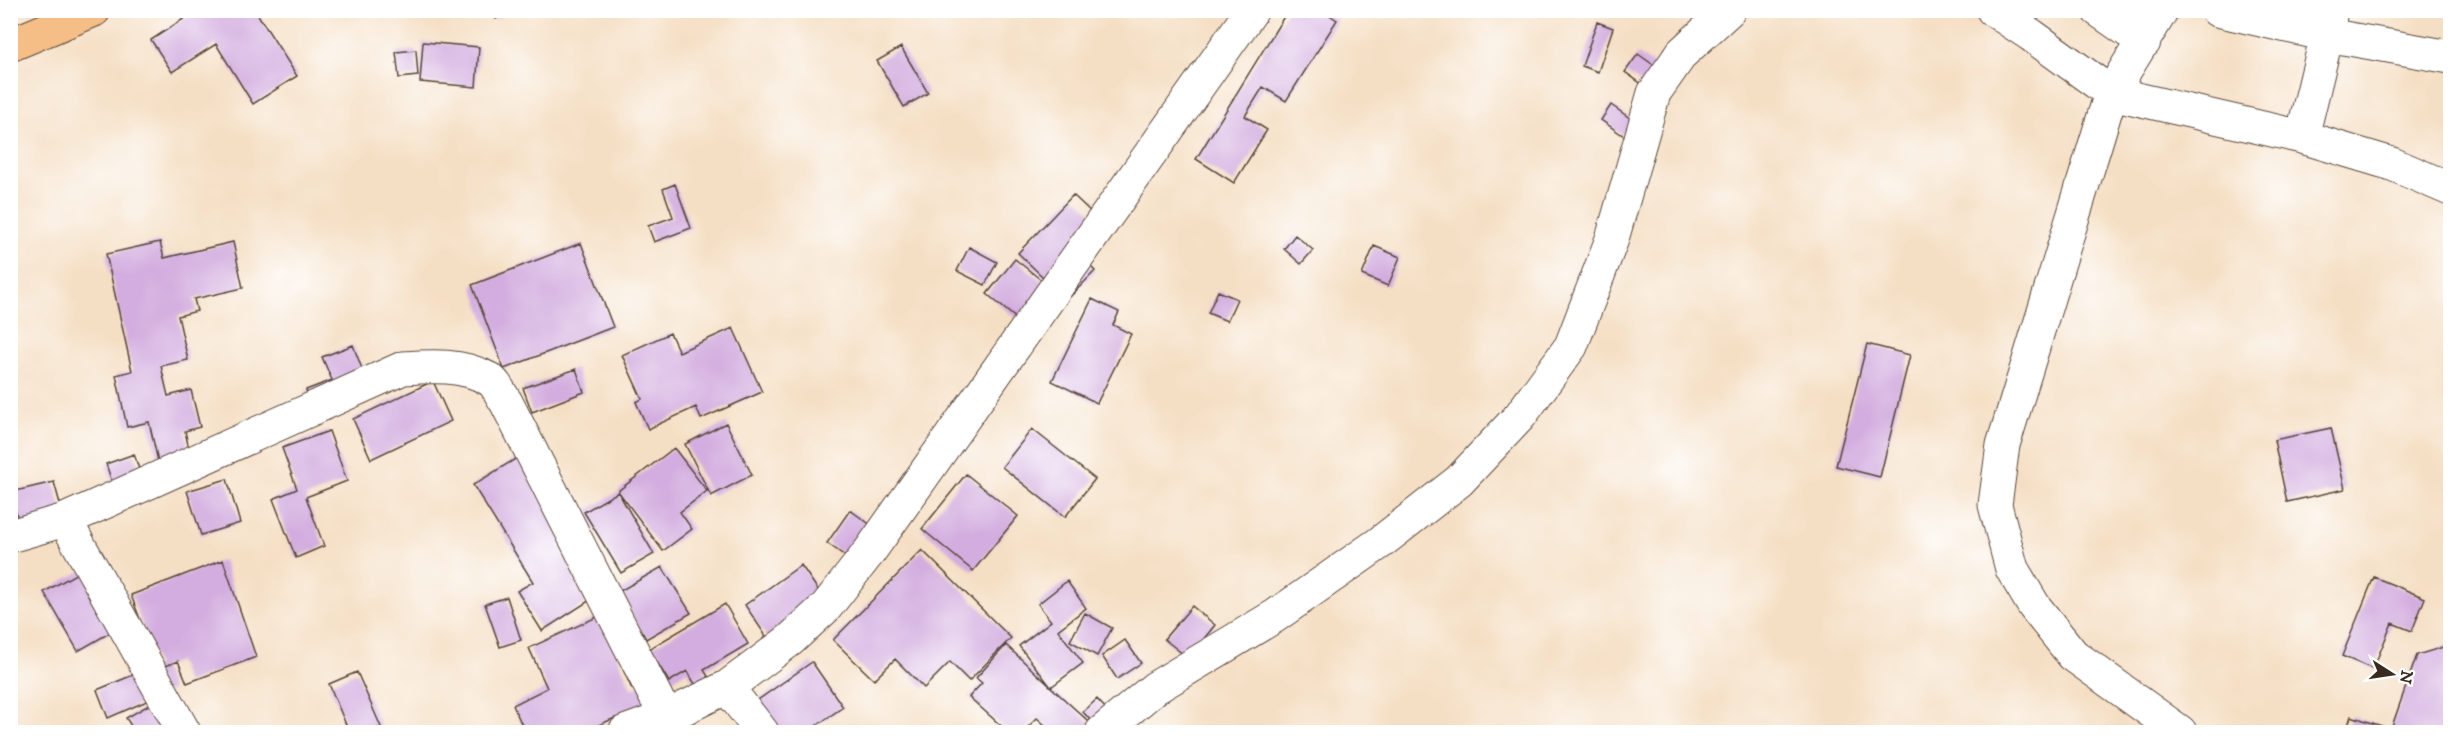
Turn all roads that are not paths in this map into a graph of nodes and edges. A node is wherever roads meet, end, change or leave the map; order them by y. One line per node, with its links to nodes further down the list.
1 (94, 10): 10 (main road)
2 (1252, 10): 17 (street)
3 (1729, 10): 22 (street)
4 (1993, 10): 12 (street)
5 (2098, 10): 9 (street)
6 (2162, 10): 9 (street)
7 (2217, 10): 8 (street)
8 (2329, 23): 11 (street); 13 (street)
9 (2144, 42): 12 (street)
10 (10, 45)
11 (2451, 57)
12 (2111, 93): 13 (street); 23 (street)
13 (2302, 137): 14 (street)
14 (2451, 189)
15 (65, 520): 16 (street); 18 (street); 19 (street)
16 (10, 536)
17 (727, 687): 18 (street); 21 (street)
18 (666, 717): 20 (street)
19 (184, 732)
20 (625, 732)
21 (762, 732)
22 (1102, 732)
23 (2180, 732)

